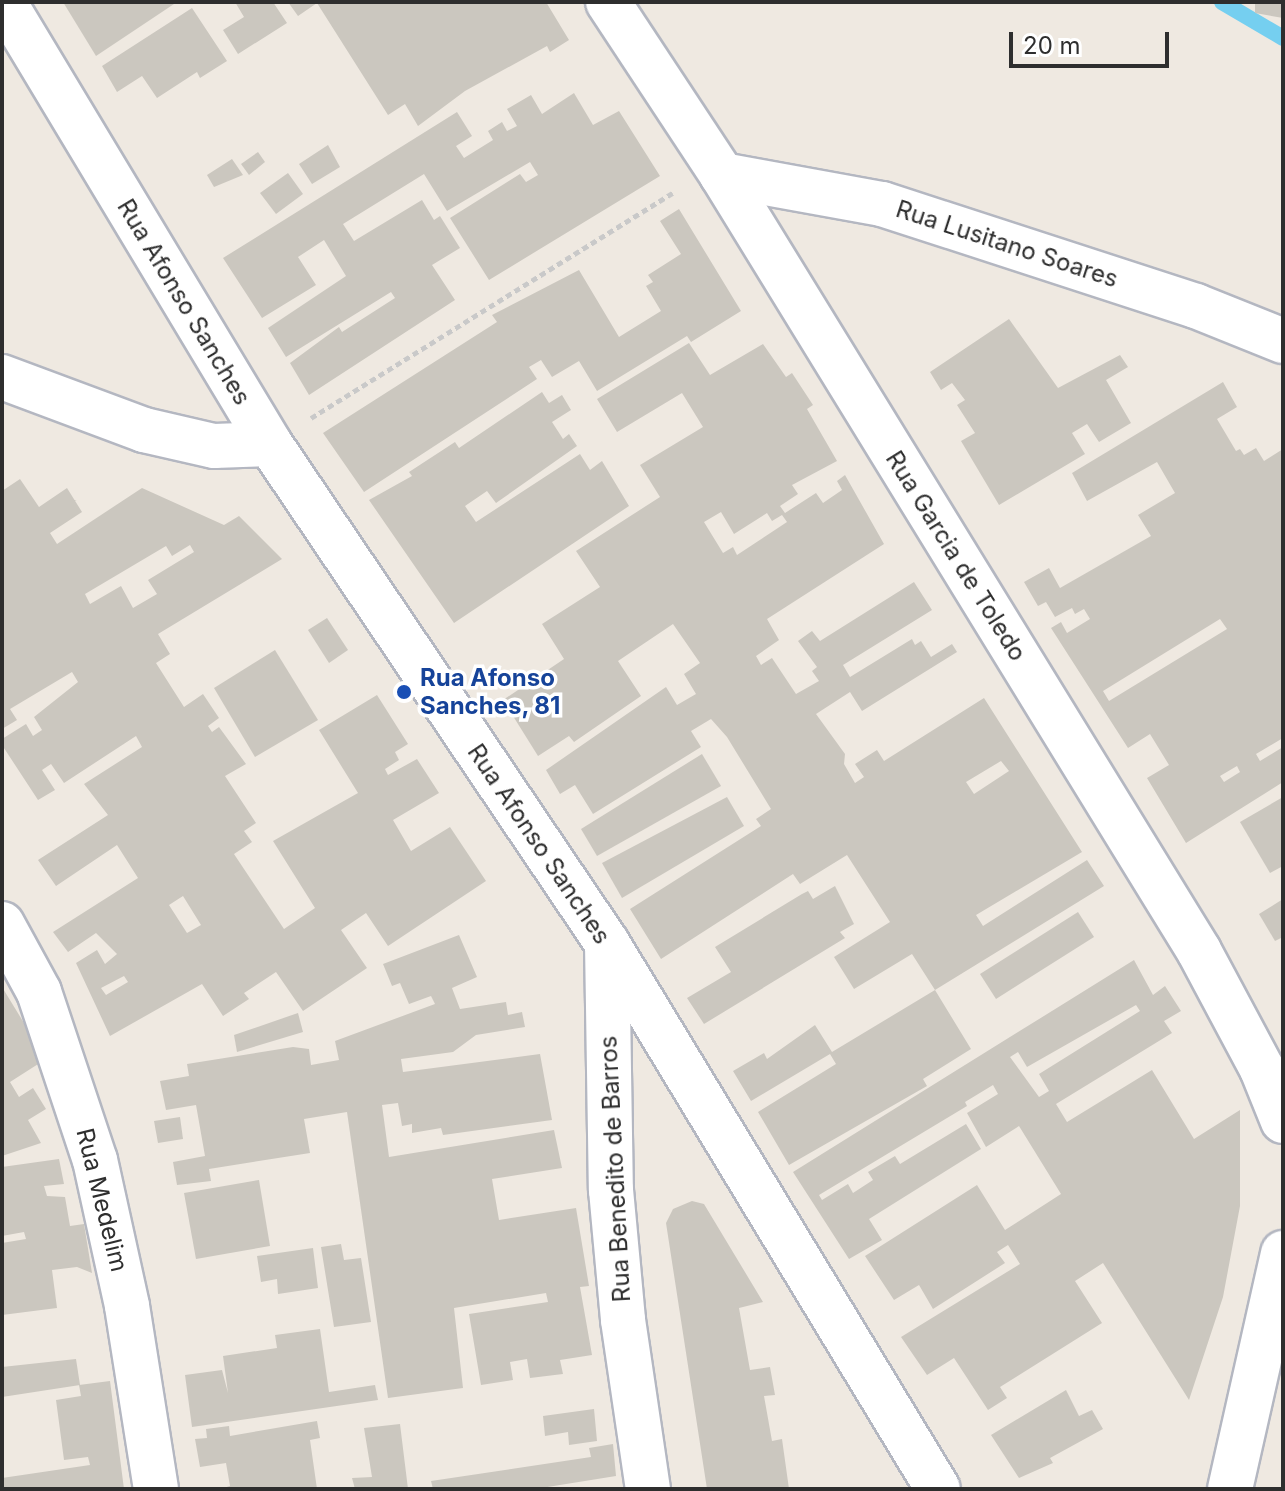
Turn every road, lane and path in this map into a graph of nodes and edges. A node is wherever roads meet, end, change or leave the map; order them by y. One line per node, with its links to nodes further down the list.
1 (4, 2): 6 (street, Rua Afonso Sanches)
2 (608, 2): 3 (street, Rua Garcia de Toledo)
3 (722, 175): 4 (street, Rua Lusitano Soares); 6 (path); 9 (street, Rua Garcia de Toledo)
4 (1283, 341)
5 (2, 377): 6 (street)
6 (270, 444): 8 (street, Rua Afonso Sanches)
7 (2, 924): 11 (street, Rua Medelim)
8 (607, 943): 12 (street, Rua Benedito de Barros); 13 (street, Rua Afonso Sanches)
9 (1283, 1121)
10 (1283, 1253): 14 (street)
11 (156, 1489)
12 (648, 1489)
13 (938, 1489)
14 (1230, 1489)

